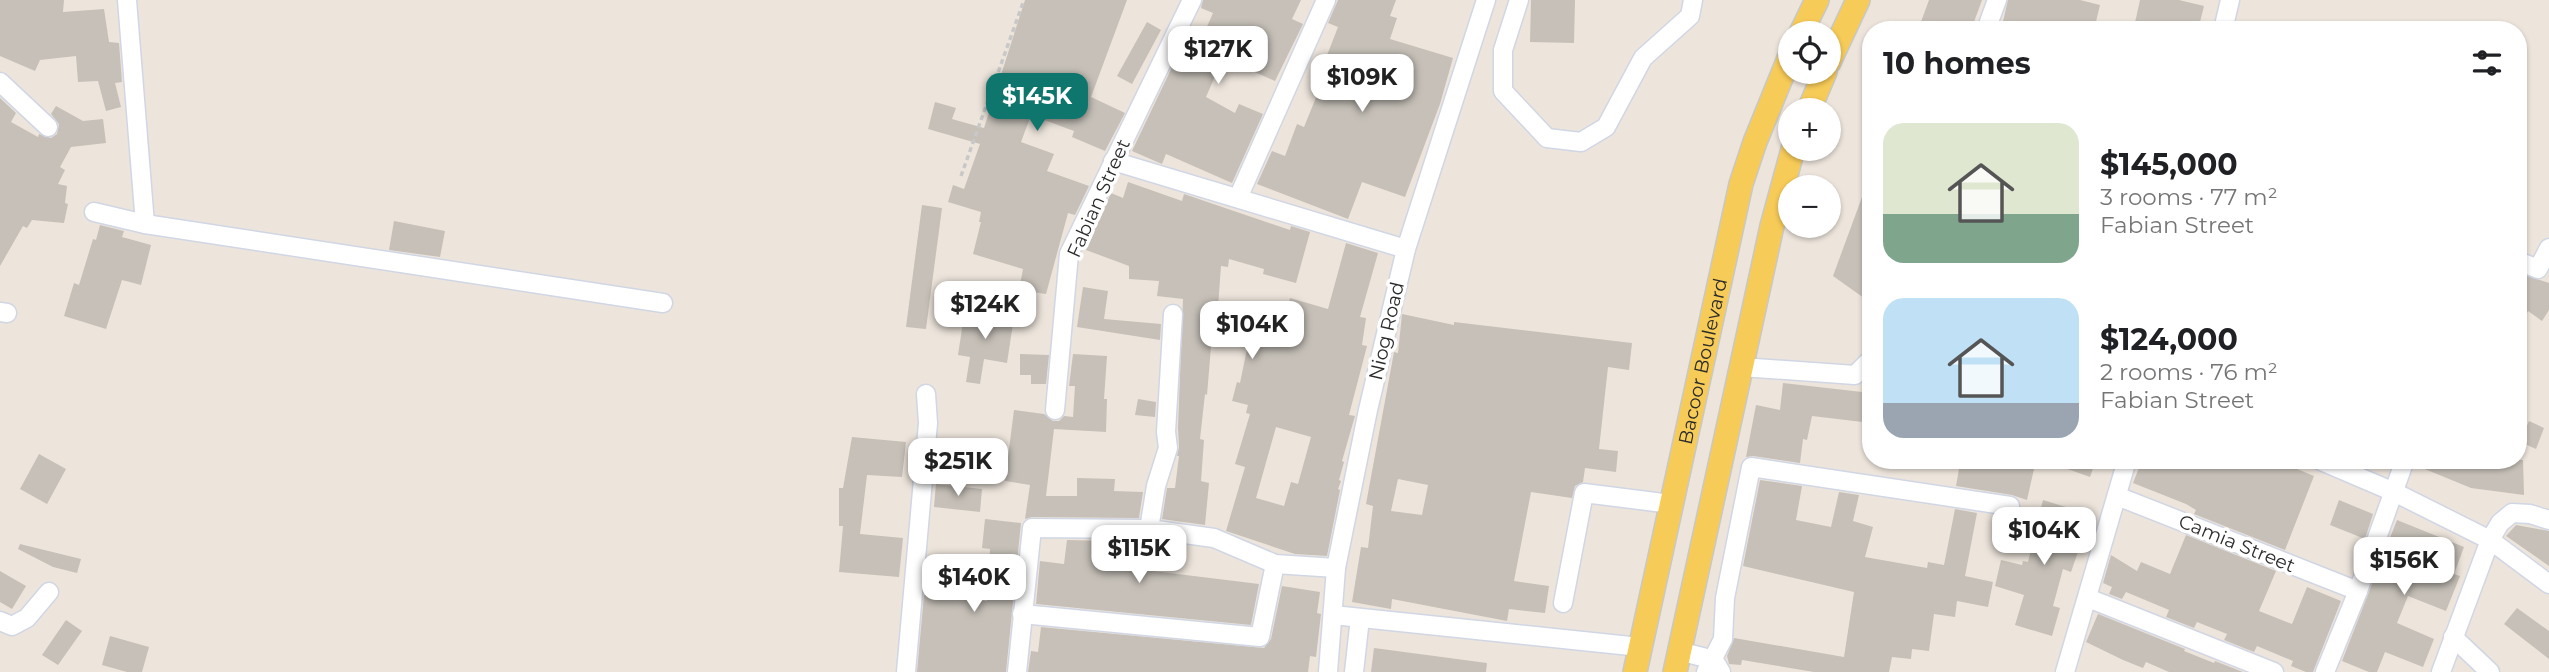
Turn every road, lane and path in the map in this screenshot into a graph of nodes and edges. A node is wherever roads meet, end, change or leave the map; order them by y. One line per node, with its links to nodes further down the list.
1 (127, 0): 24 (street)
2 (1024, 0): 21 (path)
3 (1192, 0): 19 (street, Fabian Street)
4 (1326, 0): 22 (street)
5 (1486, 0): 26 (street, Niog Road)
6 (1519, 0): 7 (street)
7 (1693, 0)
8 (1817, 0): 12 (main road)
9 (1857, 0): 15 (main road)
10 (1997, 0): 13 (street)
11 (2230, 0): 14 (street)
12 (1807, 21)
13 (1989, 21)
14 (2225, 21)
15 (1841, 35)
16 (0, 82): 18 (street)
17 (1779, 84): 39 (main road, Bacoor Boulevard)
18 (48, 127)
19 (1113, 161): 22 (street); 33 (street, Fabian Street)
20 (1790, 161): 30 (main road, Bacoor Boulevard)
21 (961, 176)
22 (1238, 198): 26 (street)
23 (94, 212): 24 (street)
24 (145, 224): 28 (street)
25 (2549, 248): 27 (street)
26 (1406, 249): 45 (street, Niog Road)
27 (2527, 265)
28 (663, 303)
29 (1173, 314): 42 (street)
30 (1741, 368): 31 (street); 57 (main road, Bacoor Boulevard)
31 (1862, 376)
32 (926, 394): 59 (street)
33 (1055, 410)
34 (2124, 469): 38 (street)
35 (2340, 469): 37 (street)
36 (2402, 469): 37 (street)
37 (2394, 492): 43 (street); 47 (street)
38 (2117, 496): 47 (street, Camia Street); 49 (street)
39 (1671, 504): 50 (street); 56 (main road, Bacoor Boulevard)
40 (2010, 506): 58 (street)
41 (2549, 520): 43 (street)
42 (1149, 530): 44 (street); 51 (street)
43 (2490, 540): 46 (street); 55 (street)
44 (1275, 564): 45 (street); 51 (street)
45 (1336, 568): 52 (street, Niog Road)
46 (2549, 584)
47 (2358, 591): 66 (street)
48 (49, 592): 54 (street)
49 (2088, 598): 64 (street); 65 (street)
50 (1563, 603)
51 (1022, 614): 60 (street)
52 (1333, 615): 53 (street); 61 (street, Niog Road)
53 (1360, 618): 56 (street); 62 (street)
54 (0, 621)
55 (2453, 637): 67 (street); 68 (street)
56 (1640, 647): 57 (main road); 63 (main road, Bacoor Boulevard)
57 (1677, 661): 58 (street)
58 (1714, 668)
59 (906, 672)
60 (1017, 672)
61 (1328, 672)
62 (1354, 672)
63 (1635, 672)
64 (2065, 672)
65 (2274, 672)
66 (2325, 672)
67 (2441, 672)
68 (2490, 672)

